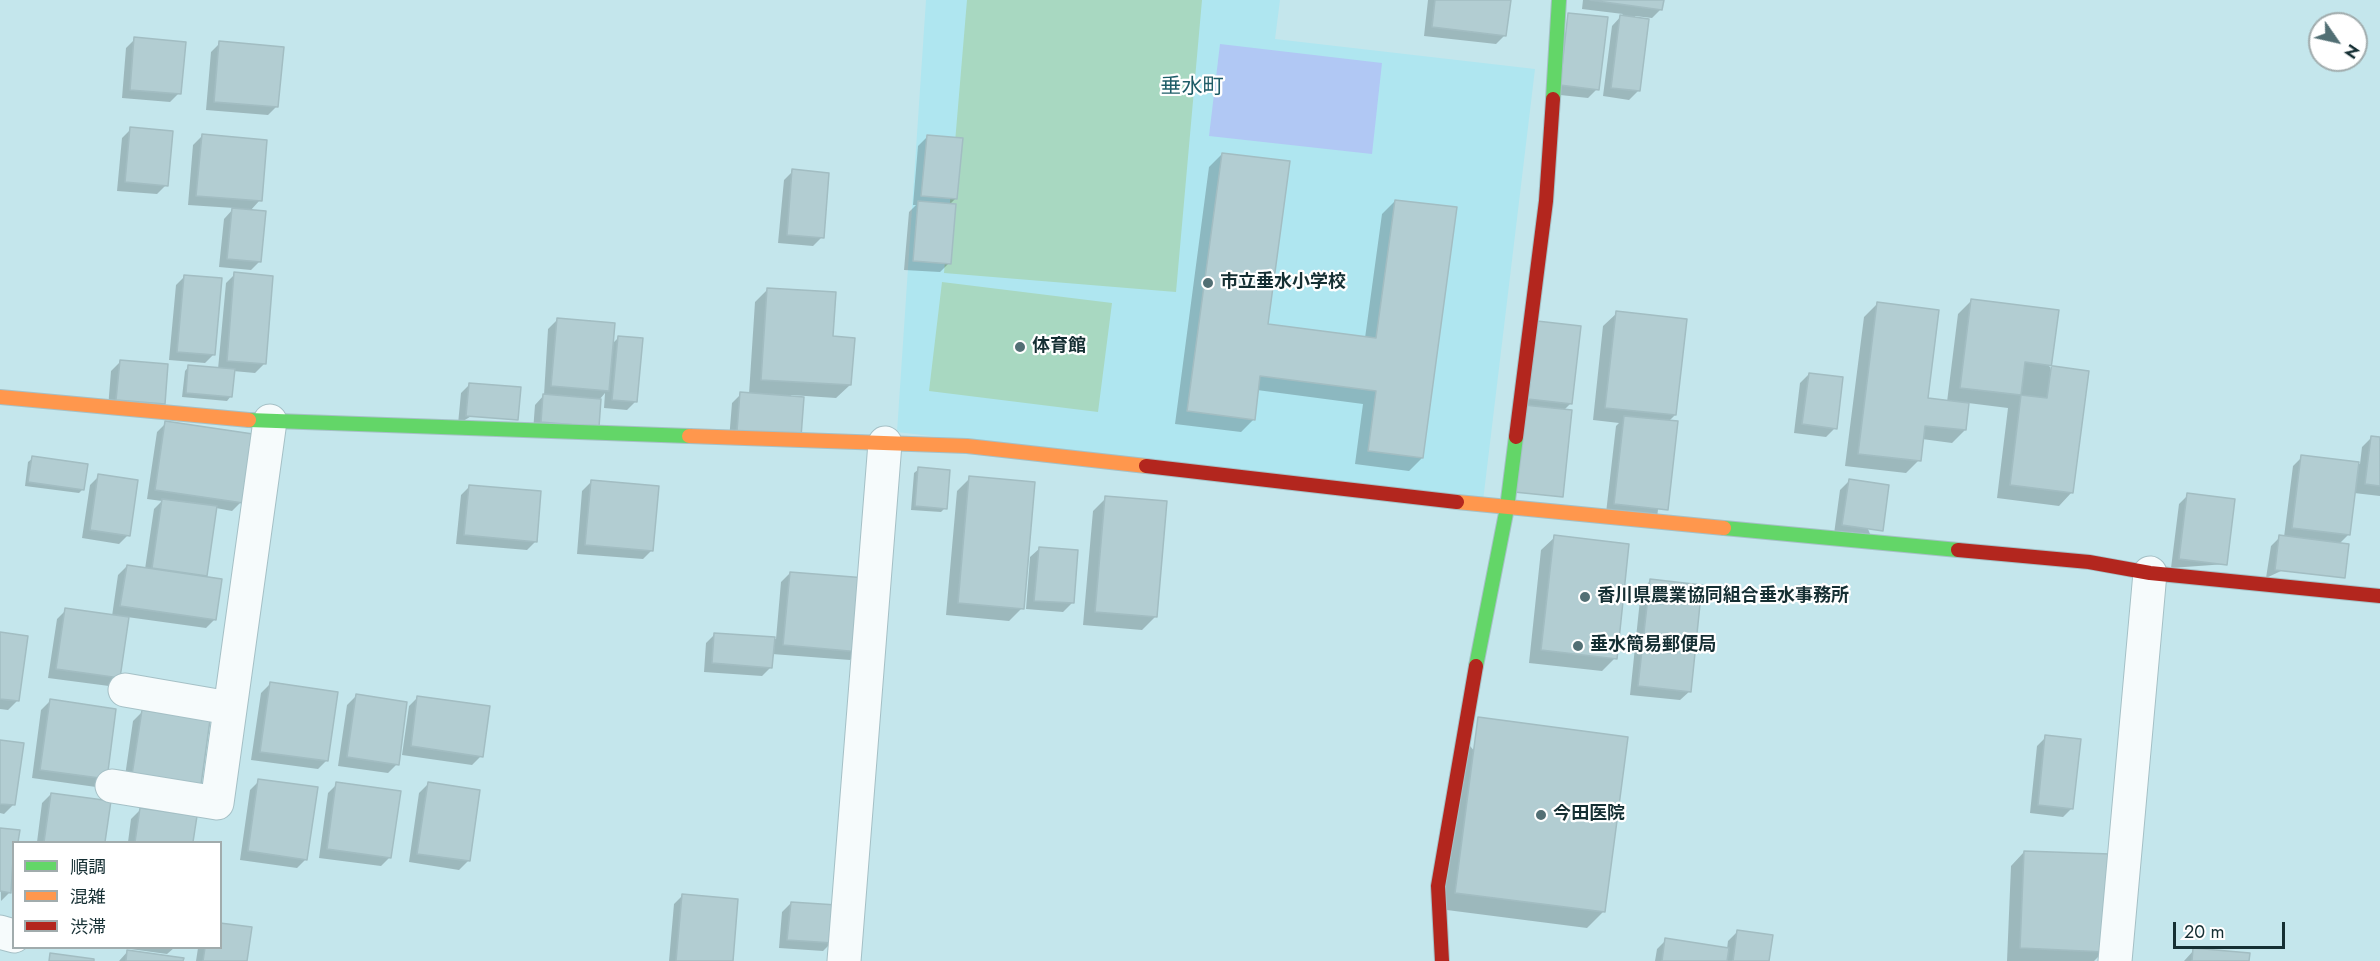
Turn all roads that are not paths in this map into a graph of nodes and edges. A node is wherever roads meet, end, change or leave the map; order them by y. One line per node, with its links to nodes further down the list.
1 (1559, 0): 5 (street)
2 (0, 397): 3 (street)
3 (270, 421): 4 (street); 9 (street)
4 (885, 443): 5 (street); 11 (street)
5 (1507, 508): 6 (street); 12 (street)
6 (2150, 573): 7 (street); 13 (street)
7 (2380, 596)
8 (125, 690): 9 (street)
9 (229, 708): 10 (street)
10 (112, 786)
11 (844, 961)
12 (1442, 961)
13 (2115, 961)

